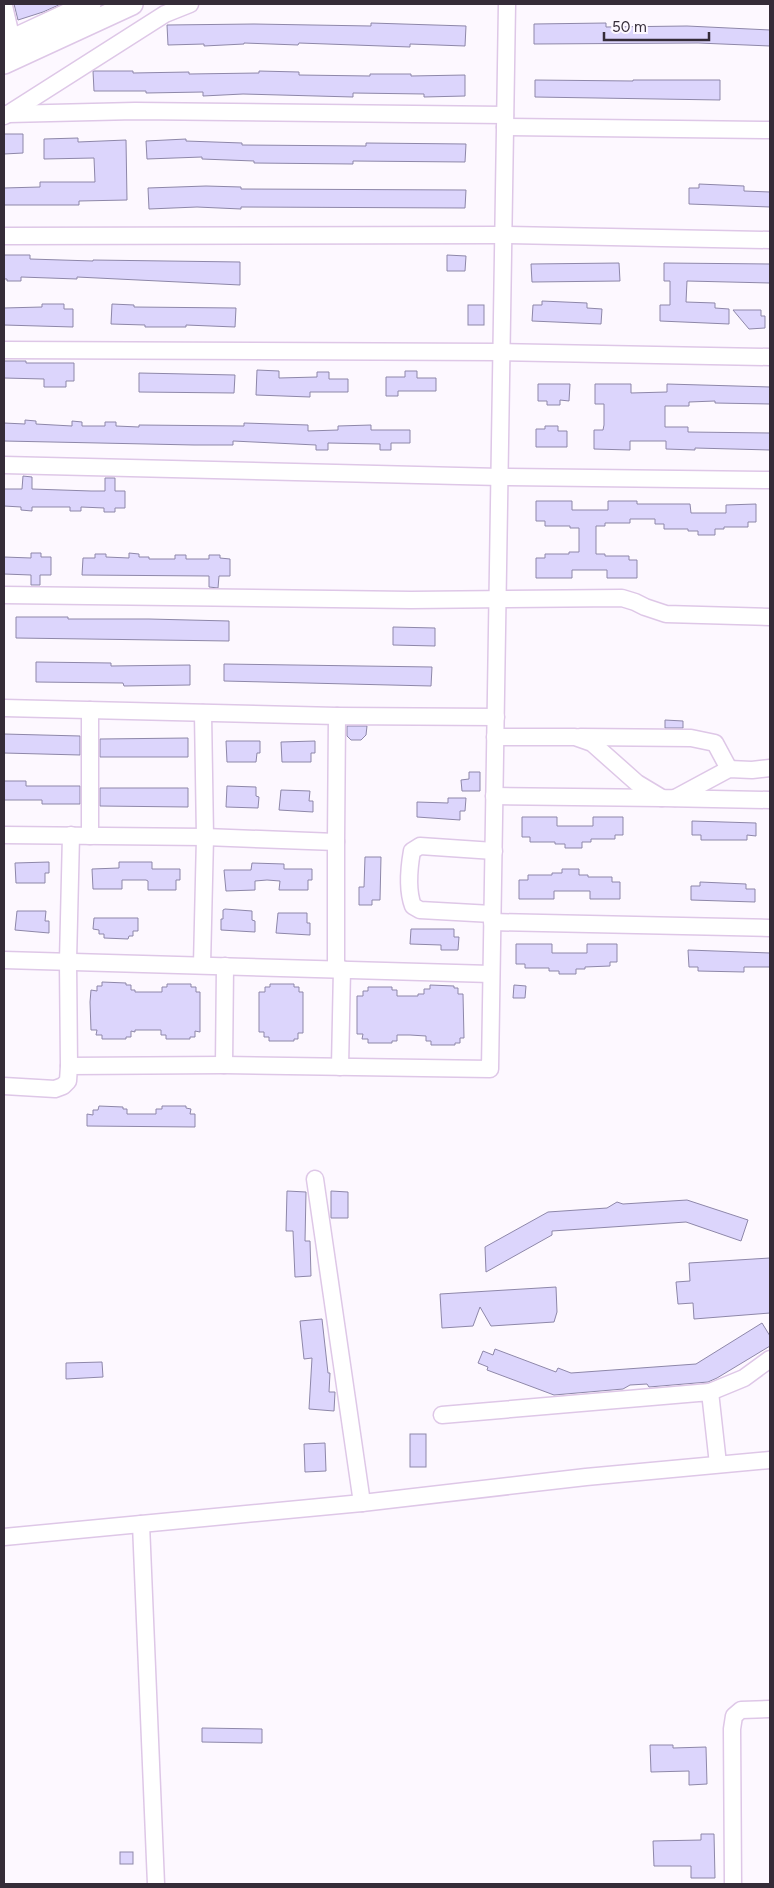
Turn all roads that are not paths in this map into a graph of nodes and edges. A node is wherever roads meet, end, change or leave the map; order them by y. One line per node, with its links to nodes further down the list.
1 (90, 4): 6 (main road)
2 (132, 4): 7 (main road)
3 (190, 4): 8 (street)
4 (507, 4): 9 (street)
5 (4, 6): 6 (street)
6 (8, 42)
7 (4, 63)
8 (6, 115): 9 (street)
9 (505, 121): 10 (street); 11 (street)
10 (770, 130)
11 (503, 235): 12 (street); 13 (street); 15 (street)
12 (4, 236)
13 (770, 240)
14 (4, 350): 15 (street)
15 (502, 352): 16 (street); 18 (street)
16 (770, 357)
17 (4, 465): 18 (street)
18 (500, 477): 19 (street); 21 (street)
19 (770, 480)
20 (4, 595): 21 (street)
21 (498, 598): 22 (street); 27 (street)
22 (770, 617)
23 (4, 708): 24 (street)
24 (90, 710): 25 (street); 37 (street)
25 (204, 713): 26 (street); 38 (street)
26 (337, 716): 27 (street); 39 (street)
27 (496, 717): 28 (street)
28 (495, 737): 29 (street); 32 (street)
29 (575, 737): 31 (street); 33 (street)
30 (770, 768): 31 (street)
31 (729, 769): 33 (street)
32 (494, 796): 33 (street); 40 (street)
33 (668, 798): 34 (street)
34 (770, 800)
35 (4, 835): 36 (street)
36 (71, 835): 37 (street); 44 (street)
37 (90, 836): 38 (street)
38 (204, 837): 39 (street); 45 (street)
39 (336, 842): 47 (street)
40 (494, 850): 41 (street); 41 (street)
41 (492, 918): 42 (street); 48 (street)
42 (770, 928)
43 (4, 960): 44 (street)
44 (68, 961): 45 (street); 50 (street)
45 (202, 966): 46 (street)
46 (225, 966): 47 (street); 49 (street)
47 (339, 969): 48 (street); 51 (street)
48 (491, 974): 51 (street)
49 (224, 1065): 50 (street); 51 (street)
50 (69, 1066): 52 (street)
51 (340, 1067)
52 (4, 1086)
53 (315, 1179): 59 (street)
54 (770, 1358): 55 (street)
55 (710, 1392): 56 (street); 58 (street)
56 (442, 1415)
57 (770, 1460): 58 (street)
58 (718, 1464): 59 (street)
59 (362, 1503): 60 (street)
60 (141, 1524): 61 (street); 63 (street)
61 (4, 1537)
62 (770, 1709): 64 (street)
63 (156, 1884)
64 (733, 1884)

